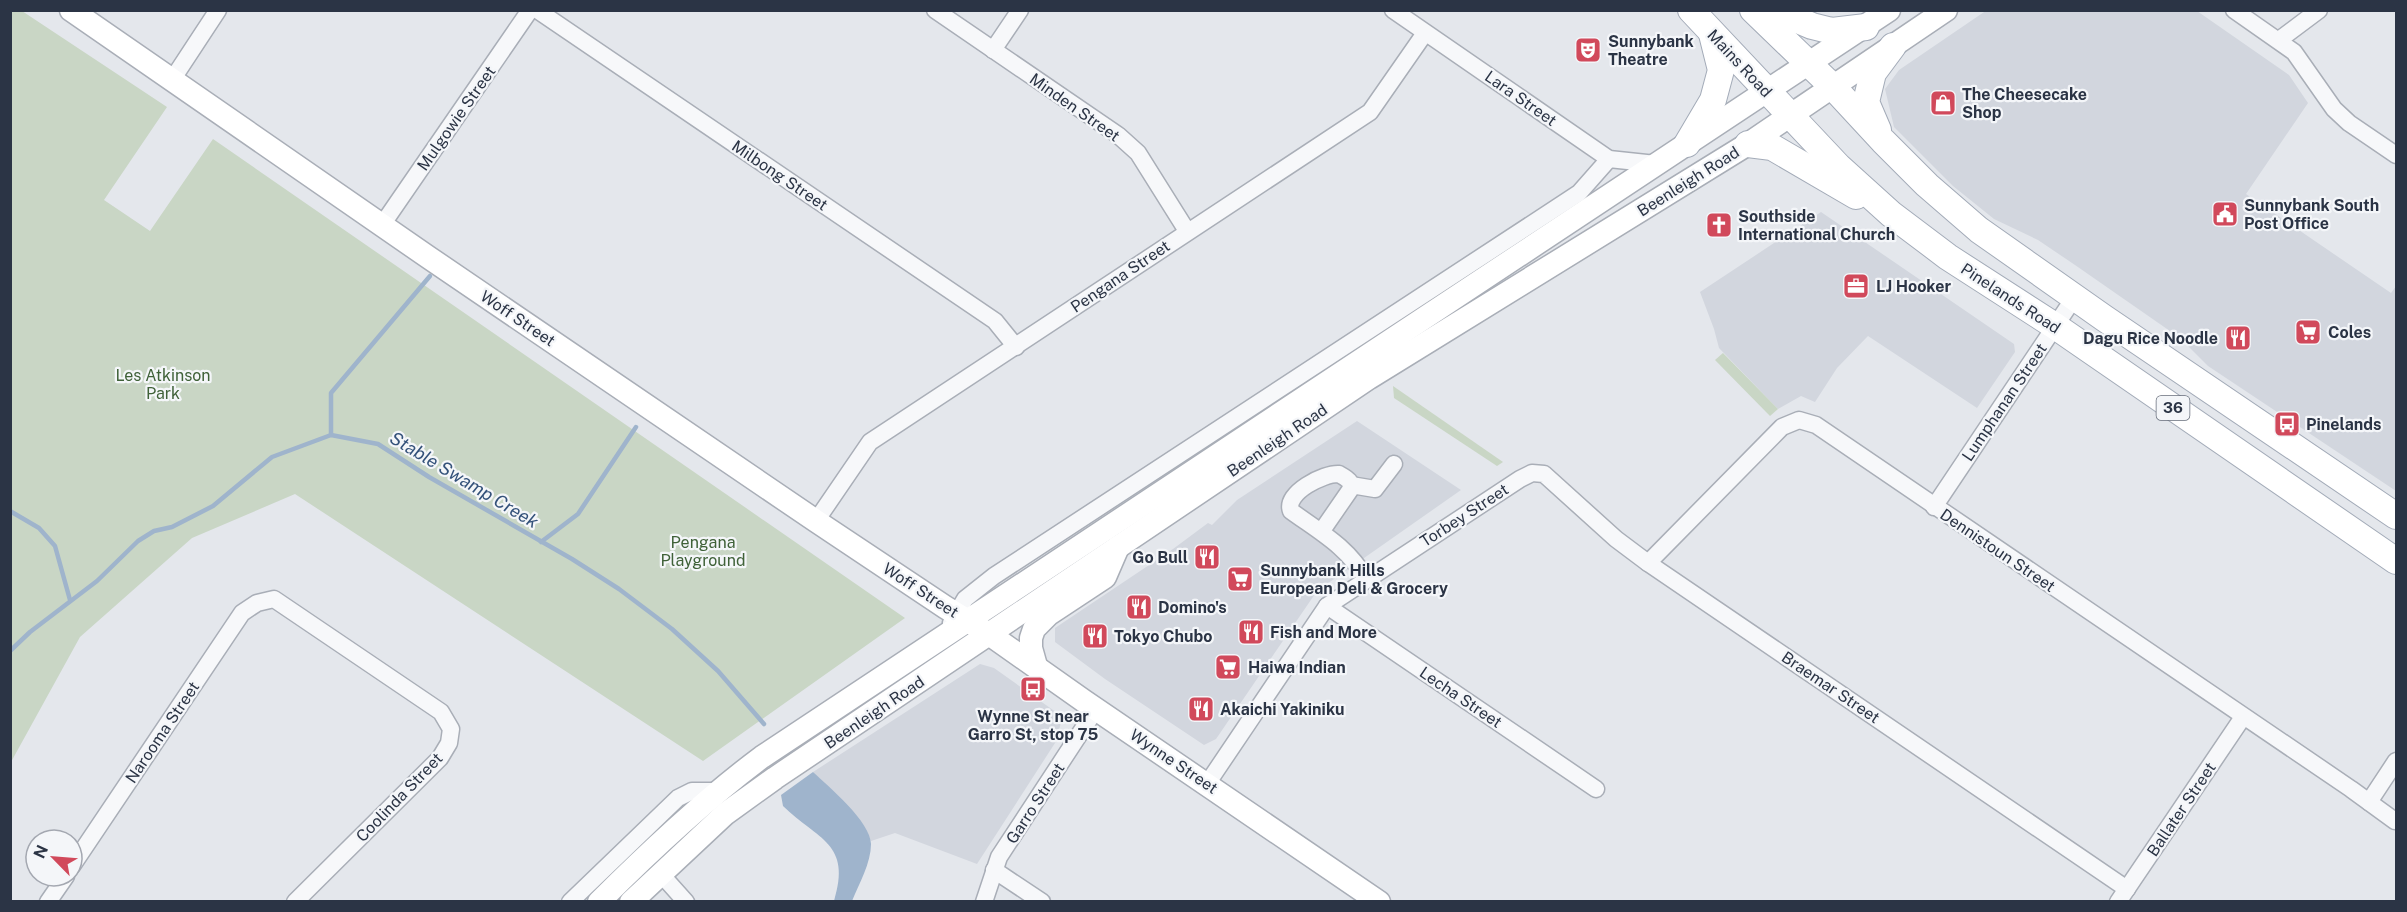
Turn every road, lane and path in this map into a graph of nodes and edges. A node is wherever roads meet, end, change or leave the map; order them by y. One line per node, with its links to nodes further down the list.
1 (71, 10): 22 (main road, Woff Street)
2 (218, 10): 22 (street)
3 (530, 10): 33 (street, Mulgowie Street)
4 (537, 10): 37 (street, Milbong Street)
5 (935, 10): 20 (street, Minden Street)
6 (1020, 10): 20 (street)
7 (1393, 10): 17 (street, Lara Street)
8 (1691, 10): 16 (main road, Mains Road / 36)
9 (1753, 10): 21 (main road, 36)
10 (1774, 10): 15 (main road)
11 (1889, 10): 15 (main road, Beenleigh Road)
12 (1946, 10): 19 (main road, Beenleigh Road)
13 (2234, 10): 18 (street)
14 (2319, 10): 18 (street)
15 (1866, 27): 21 (main road, Beenleigh Road)
16 (1711, 31): 24 (main road, Mains Road / 36); 27 (main road)
17 (1425, 33): 30 (street, Lara Street); 34 (street, Pengana Street)
18 (2279, 40): 29 (street)
19 (1893, 46): 23 (main road, Beenleigh Road); 26 (main road)
20 (993, 50): 34 (street, Minden Street)
21 (1810, 64): 23 (main road, 36); 24 (main road, Beenleigh Road)
22 (171, 80): 33 (main road, Woff Street)
23 (1833, 87): 25 (main road, Beenleigh Road); 26 (main road, 36)
24 (1767, 92): 25 (main road, Mains Road / 36); 27 (main road, Beenleigh Road)
25 (1790, 117): 28 (main road, Beenleigh Road); 32 (main road, Pinelands Road / 36)
26 (1883, 141): 35 (main road, 36)
27 (1687, 144): 31 (main road, Beenleigh Road)
28 (1748, 144): 32 (main road); 45 (main road, Beenleigh Road)
29 (2394, 147)
30 (1609, 159): 31 (street, Lara Street); 51 (street, Beenleigh Road)
31 (1656, 164): 51 (main road, Beenleigh Road)
32 (1891, 214): 36 (main road, Pinelands Road / 36)
33 (381, 225): 43 (main road, Woff Street)
34 (1187, 231): 37 (street, Pengana Street)
35 (2074, 298): 36 (street, Lumphanan Street); 42 (main road, 36)
36 (2055, 326): 41 (street, Lumphanan Street); 46 (main road, Pinelands Road / 36)
37 (1016, 347): 43 (street, Pengana Street)
38 (1394, 464): 40 (street)
39 (1544, 474): 47 (street, Braemar Street); 48 (street, Torbey Street)
40 (1351, 485): 44 (street); 44 (street)
41 (1934, 507): 47 (street, Dennistoun Street); 55 (street, Dennistoun Street)
42 (2397, 516)
43 (816, 521): 51 (main road, Woff Street)
44 (1321, 532): 48 (street)
45 (1118, 547): 52 (main road, Beenleigh Road); 53 (main road)
46 (2397, 561)
47 (1647, 563): 66 (street, Braemar Street)
48 (1366, 579): 50 (street, Torbey Street)
49 (257, 603): 62 (street, Narooma Street); 68 (street, Coolinda Street)
50 (1327, 606): 57 (street, Torbey Street); 58 (street, Lecha Street)
51 (963, 617): 52 (main road, Wynne Street); 59 (main road, Beenleigh Road)
52 (989, 634): 53 (main road, Wynne Street); 64 (main road, Beenleigh Road)
53 (1036, 666): 54 (main road, Wynne Street)
54 (1096, 709): 57 (main road, Wynne Street); 63 (street, Garro Street)
55 (2243, 717): 60 (street, Dennistoun Street); 66 (street, Ballater Street)
56 (2397, 761): 60 (street)
57 (1207, 784): 75 (main road, Wynne Street)
58 (1596, 789)
59 (717, 791): 69 (street); 70 (main road, Beenleigh Road)
60 (2369, 802): 61 (street, Dennistoun Street)
61 (2395, 821)
62 (84, 848)
63 (994, 870): 73 (street, Garro Street); 74 (street)
64 (660, 873): 71 (main road, Beenleigh Road); 72 (street)
65 (58, 888): 67 (street)
66 (2123, 895)
67 (48, 902)
68 (295, 902)
69 (570, 902)
70 (599, 902)
71 (631, 902)
72 (686, 902)
73 (984, 902)
74 (1042, 902)
75 (1379, 902)

